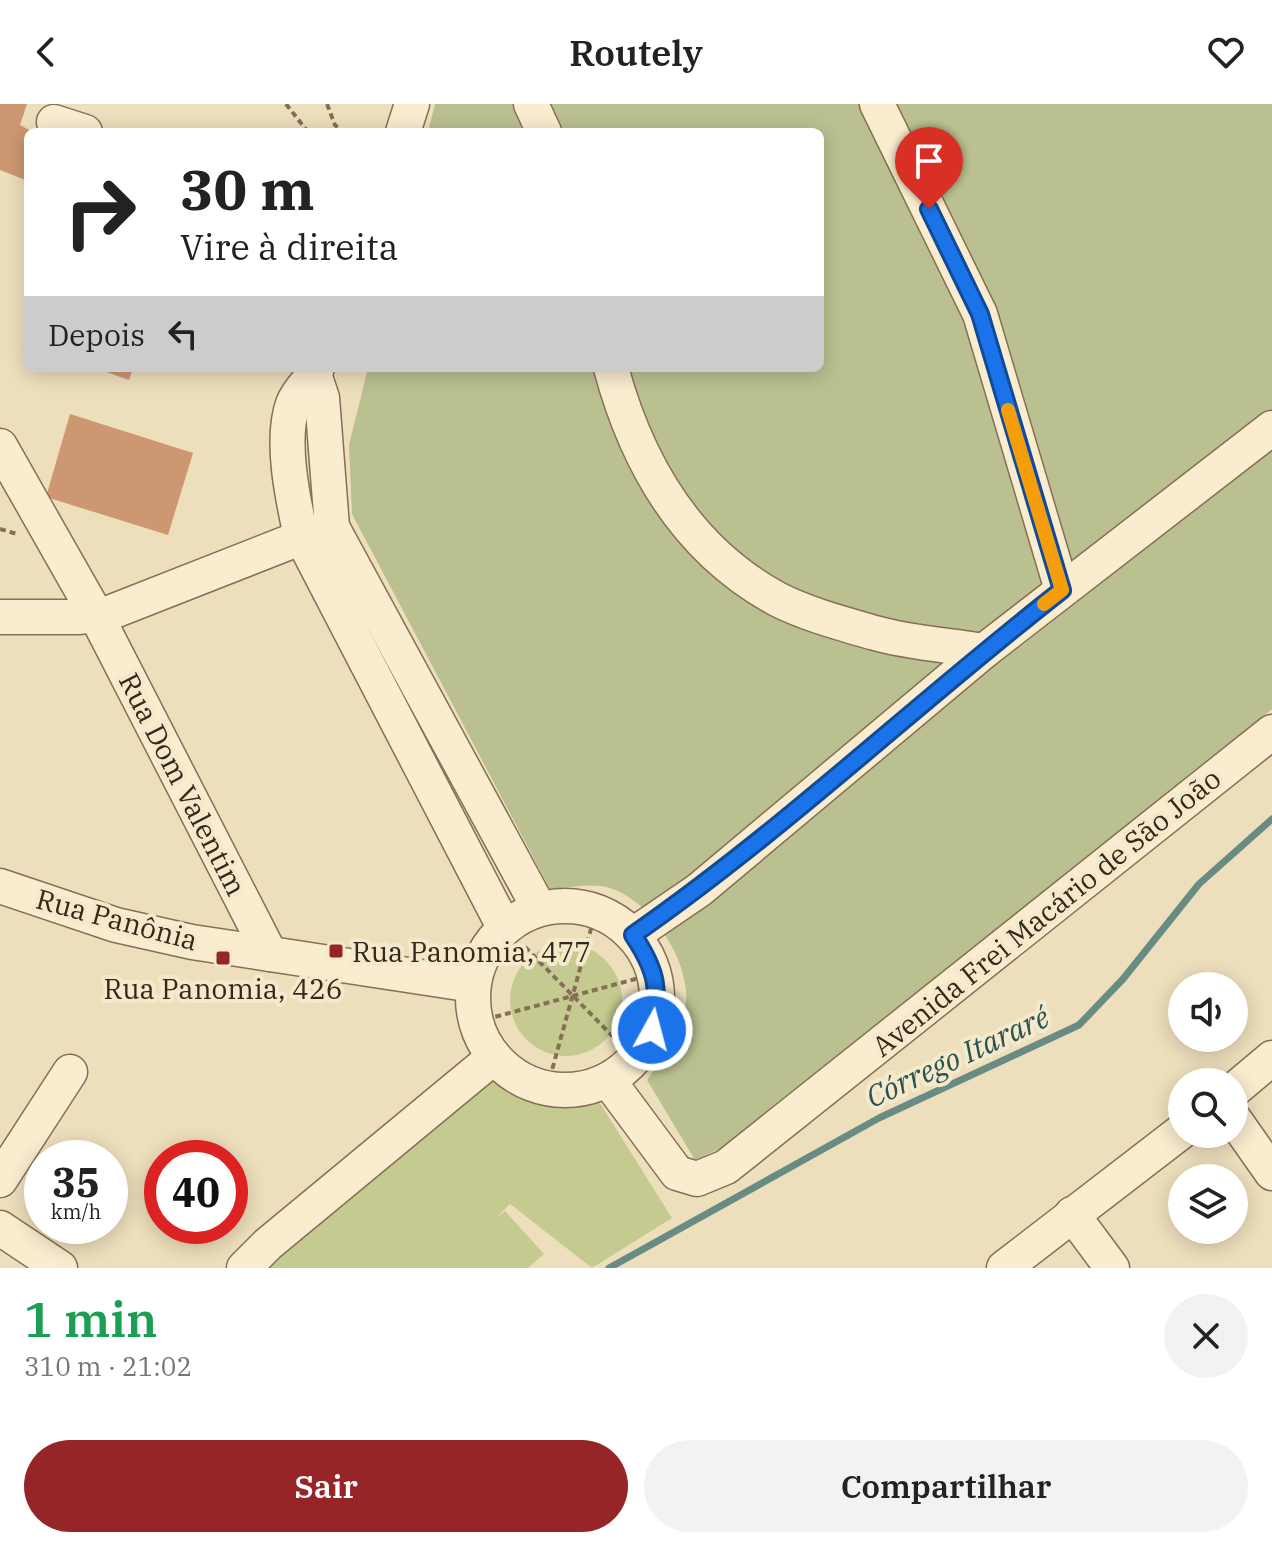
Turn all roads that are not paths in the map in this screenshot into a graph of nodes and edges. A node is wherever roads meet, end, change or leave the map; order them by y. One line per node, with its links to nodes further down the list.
1 (412, 104): 4 (street)
2 (531, 104): 5 (street)
3 (877, 104): 11 (street)
4 (404, 128)
5 (542, 128)
6 (315, 372): 10 (street)
7 (612, 372): 14 (street)
8 (1272, 428): 11 (street)
9 (0, 446): 12 (street, Rua Dom Valentim)
10 (316, 531): 12 (street); 17 (street); 18 (street)
11 (1062, 590): 14 (street)
12 (96, 615): 13 (street); 20 (street, Rua Dom Valentim)
13 (0, 617)
14 (984, 651): 19 (street)
15 (1272, 732): 26 (street, Avenida Frei Macário de São João)
16 (0, 886): 20 (street, Rua Panônia)
17 (539, 908): 18 (street); 19 (street)
18 (504, 927): 21 (street)
19 (633, 935): 26 (street)
20 (270, 954): 21 (street, Rua Panônia)
21 (473, 985): 22 (street)
22 (494, 1057): 26 (street); 34 (street)
23 (1272, 1058): 25 (street)
24 (70, 1072): 30 (street)
25 (1248, 1078)
26 (608, 1080)
27 (1248, 1139): 29 (street)
28 (1168, 1142): 31 (street)
29 (1272, 1173)
30 (0, 1180)
31 (1072, 1214): 35 (street); 36 (street)
32 (0, 1228): 33 (street)
33 (60, 1268)
34 (244, 1268)
35 (1004, 1268)
36 (1112, 1268)

